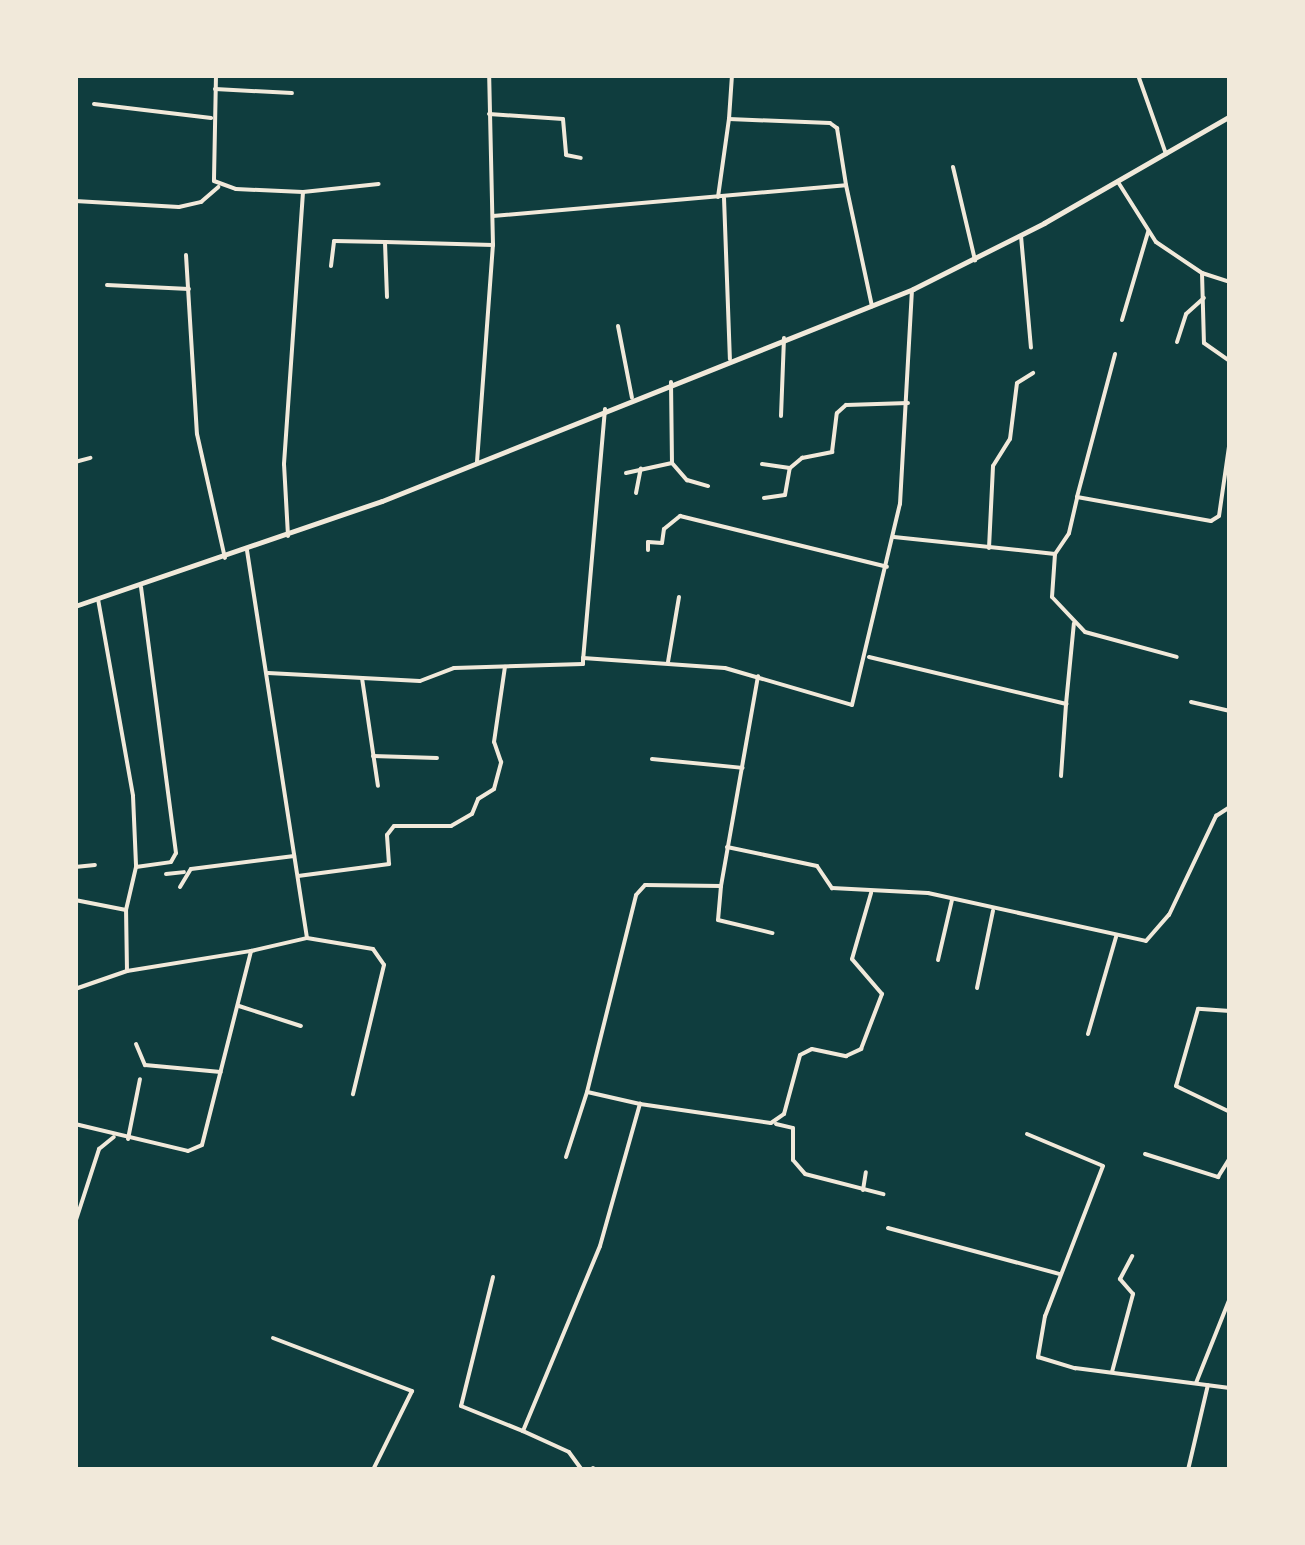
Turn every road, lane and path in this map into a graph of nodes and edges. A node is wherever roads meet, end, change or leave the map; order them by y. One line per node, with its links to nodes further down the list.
1 (216, 75): 5 (street)
2 (489, 75): 8 (street)
3 (732, 75): 11 (street)
4 (1138, 75): 12 (street)
5 (214, 89): 6 (street); 10 (street)
6 (292, 93)
7 (94, 104): 10 (street)
8 (489, 114): 13 (street); 22 (street)
9 (1230, 116): 12 (street)
10 (212, 118): 18 (street)
11 (730, 119): 17 (street); 20 (street)
12 (1166, 154): 15 (street)
13 (580, 158)
14 (953, 167): 28 (street)
15 (1118, 182): 23 (street); 24 (street)
16 (379, 184): 19 (street)
17 (846, 185): 20 (street); 37 (street)
18 (220, 186): 19 (street); 21 (street)
19 (303, 192): 65 (street)
20 (721, 198): 22 (street); 44 (street)
21 (75, 201)
22 (492, 216): 26 (street)
23 (1148, 232): 30 (street); 38 (street)
24 (1021, 236): 28 (street); 42 (street)
25 (386, 242): 26 (street); 29 (street); 35 (street)
26 (493, 245): 55 (street)
27 (186, 255): 34 (street)
28 (975, 260): 33 (street)
29 (331, 266)
30 (1202, 273): 31 (street); 36 (street)
31 (1230, 282)
32 (107, 285): 34 (street)
33 (912, 289): 37 (street); 49 (street)
34 (189, 290): 71 (street)
35 (387, 297)
36 (1204, 298): 41 (street); 45 (street)
37 (872, 306): 40 (street)
38 (1122, 320)
39 (618, 326): 48 (street)
40 (784, 338): 44 (street); 51 (street)
41 (1177, 342)
42 (1031, 348)
43 (1115, 354): 64 (street)
44 (730, 359): 47 (street)
45 (1230, 361)
46 (1033, 373): 67 (street)
47 (672, 382): 48 (street); 56 (street)
48 (632, 398): 50 (street)
49 (908, 404): 59 (street); 66 (street)
50 (605, 409): 55 (street); 80 (street)
51 (781, 416)
52 (1230, 440): 64 (street)
53 (90, 458): 54 (street)
54 (75, 462)
55 (478, 462): 65 (street)
56 (672, 464): 58 (street); 61 (street)
57 (762, 464): 59 (street)
58 (642, 468): 60 (street); 62 (street)
59 (790, 468): 63 (street)
60 (626, 473)
61 (708, 486)
62 (636, 493)
63 (764, 498)
64 (1077, 498): 70 (street)
65 (288, 536): 68 (street)
66 (894, 537): 67 (street); 72 (street)
67 (989, 548): 70 (street)
68 (247, 550): 71 (street); 83 (street)
69 (648, 550): 72 (street)
70 (1056, 554): 77 (street)
71 (225, 558): 73 (street)
72 (886, 567): 78 (street)
73 (141, 587): 75 (street); 100 (street)
74 (679, 597): 81 (street)
75 (98, 599): 76 (street); 100 (street)
76 (75, 606)
77 (1074, 622): 79 (street); 87 (street)
78 (868, 657): 84 (street); 87 (street)
79 (1177, 657)
80 (583, 658): 81 (street); 82 (street)
81 (668, 662): 84 (street)
82 (506, 667): 85 (street); 103 (street)
83 (268, 672): 85 (street); 97 (street)
84 (758, 676): 92 (street)
85 (362, 678): 89 (street)
86 (1191, 702): 88 (street)
87 (1066, 704): 93 (street)
88 (1230, 711)
89 (374, 756): 90 (street); 94 (street)
90 (437, 758)
91 (652, 759): 92 (street)
92 (743, 768): 96 (street)
93 (1061, 776)
94 (378, 786)
95 (1230, 807): 112 (street)
96 (727, 847): 104 (street); 106 (street)
97 (294, 856): 101 (street); 103 (street)
98 (94, 865): 99 (street)
99 (75, 867)
100 (136, 867): 109 (street)
101 (184, 872): 102 (street); 105 (street)
102 (166, 874)
103 (298, 876): 113 (street)
104 (722, 886): 111 (street); 126 (street)
105 (180, 887)
106 (871, 893): 108 (street); 130 (street)
107 (75, 900): 109 (street)
108 (952, 900): 110 (street); 115 (street)
109 (126, 910): 116 (street)
110 (993, 911): 112 (street); 117 (street)
111 (772, 933)
112 (1116, 937): 122 (street)
113 (307, 938): 114 (street); 127 (street)
114 (251, 951): 116 (street); 119 (street)
115 (938, 960)
116 (128, 970): 118 (street)
117 (976, 988)
118 (75, 989)
119 (239, 1006): 121 (street); 124 (street)
120 (1230, 1011): 129 (street)
121 (301, 1026)
122 (1088, 1034)
123 (136, 1044): 124 (street)
124 (222, 1072): 134 (street)
125 (140, 1079): 134 (street)
126 (586, 1092): 128 (street); 136 (street)
127 (353, 1094)
128 (640, 1104): 130 (street); 152 (street)
129 (1230, 1112)
130 (771, 1123): 139 (street)
131 (75, 1124): 133 (street)
132 (1027, 1134): 144 (street)
133 (114, 1137): 134 (street); 141 (street)
134 (128, 1139)
135 (1146, 1154): 137 (street)
136 (566, 1157)
137 (1230, 1158)
138 (866, 1172): 139 (street)
139 (863, 1190): 140 (street)
140 (883, 1194)
141 (75, 1223)
142 (888, 1228): 144 (street)
143 (1132, 1256): 148 (street)
144 (1060, 1274): 148 (street)
145 (494, 1278): 152 (street)
146 (1230, 1298): 149 (street)
147 (273, 1338): 153 (street)
148 (1112, 1372): 149 (street)
149 (1196, 1383): 150 (street)
150 (1208, 1385): 151 (street); 155 (street)
151 (1230, 1388)
152 (523, 1430): 154 (street)
153 (374, 1470)
154 (582, 1470)
155 (1188, 1470)

